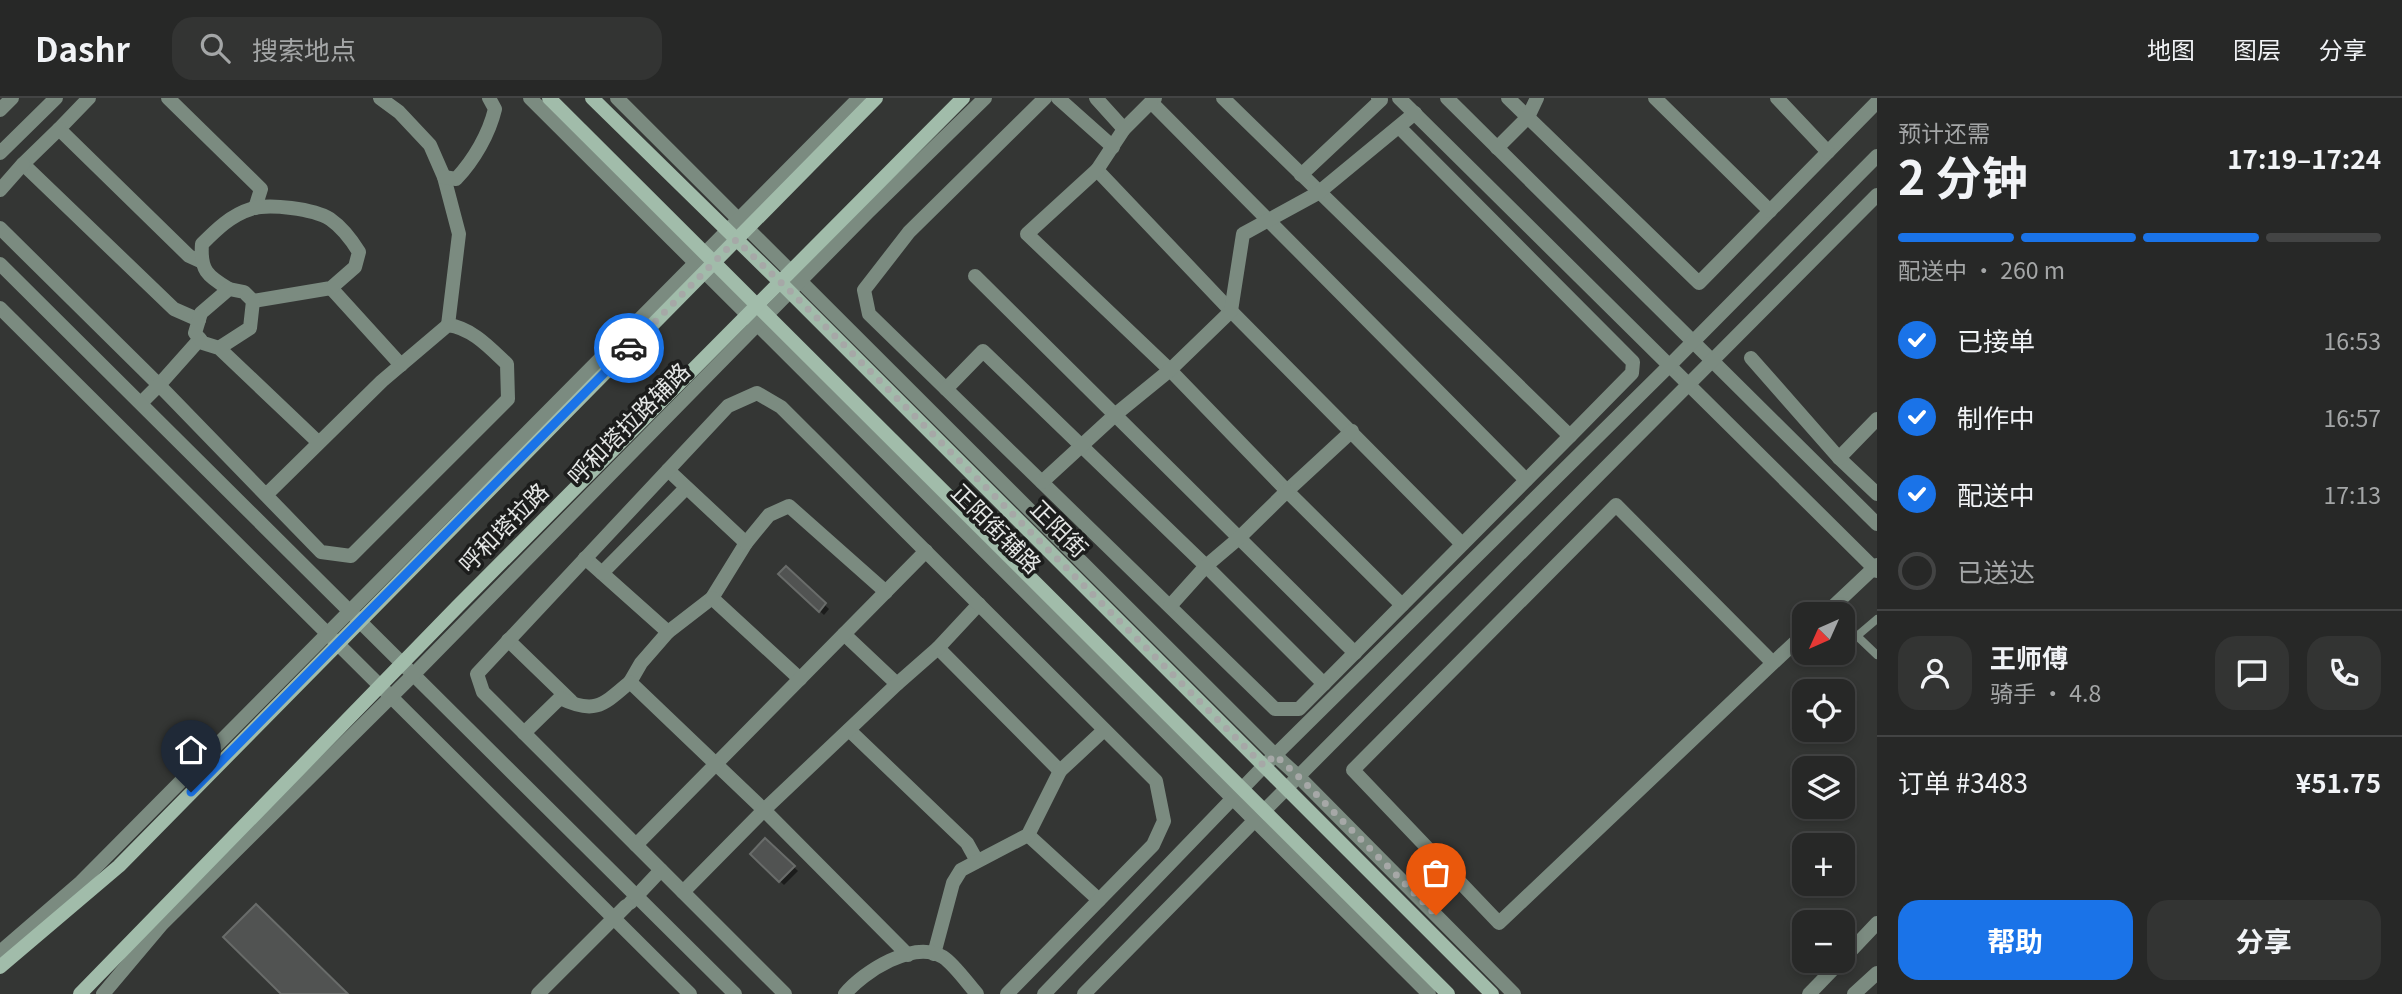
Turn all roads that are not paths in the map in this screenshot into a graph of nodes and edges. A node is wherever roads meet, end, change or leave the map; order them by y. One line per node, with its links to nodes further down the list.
1 (12, 98): 28 (street)
2 (55, 98): 37 (street)
3 (89, 98): 32 (street)
4 (167, 98): 46 (street)
5 (380, 98): 42 (street)
6 (489, 98): 42 (street)
7 (530, 98): 53 (street)
8 (549, 98): 53 (main road)
9 (592, 98): 51 (main road, 正阳街)
10 (617, 98): 49 (street, 正阳街辅路)
11 (859, 98): 49 (street)
12 (876, 98): 49 (main road, 呼和塔拉路)
13 (963, 98): 55 (main road)
14 (985, 98): 55 (street, 呼和塔拉路辅路)
15 (1045, 98): 77 (street)
16 (1058, 98): 34 (street)
17 (1096, 98): 33 (street)
18 (1223, 98): 41 (street)
19 (1399, 98): 29 (street)
20 (1447, 98): 35 (street)
21 (1508, 98): 30 (street)
22 (1537, 98): 30 (street)
23 (1655, 98): 47 (street)
24 (1777, 98): 36 (street)
25 (1381, 99): 41 (street)
26 (1153, 100): 33 (street); 48 (street)
27 (1877, 102): 36 (street)
28 (0, 110)
29 (1415, 113): 31 (street); 73 (street)
30 (1528, 117): 35 (street); 47 (street)
31 (1399, 127): 44 (street); 82 (street)
32 (59, 128): 39 (street); 52 (street)
33 (1124, 128): 34 (street)
34 (1112, 147): 40 (street)
35 (1497, 148): 68 (street)
36 (1828, 152): 47 (street)
37 (0, 153)
38 (1877, 156): 68 (street)
39 (23, 164): 43 (street); 64 (street)
40 (1097, 170): 63 (street); 74 (street)
41 (1301, 175): 44 (street)
42 (444, 177): 66 (street)
43 (0, 190)
44 (1318, 193): 48 (street); 82 (street)
45 (1877, 195): 71 (street)
46 (255, 208): 52 (street); 58 (street)
47 (1770, 211)
48 (1269, 220): 63 (street); 87 (street)
49 (743, 224): 51 (main road, 呼和塔拉路); 55 (street, 正阳街辅路)
50 (0, 229): 76 (street)
51 (732, 236): 53 (main road, 呼和塔拉路); 57 (main road, 正阳街)
52 (201, 261): 59 (street)
53 (705, 263): 62 (main road); 108 (main road, 呼和塔拉路)
54 (0, 264): 78 (street)
55 (797, 276): 57 (street, 呼和塔拉路辅路); 130 (street, 正阳街辅路)
56 (975, 276): 79 (street)
57 (786, 287): 62 (main road, 呼和塔拉路); 65 (street, 呼和塔拉路辅路); 130 (main road, 正阳街)
58 (331, 288): 60 (street); 72 (street)
59 (229, 289): 60 (street); 64 (street)
60 (253, 302): 69 (street)
61 (0, 308): 112 (street)
62 (753, 309): 65 (street); 118 (main road, 呼和塔拉路)
63 (1231, 311): 74 (street); 81 (street)
64 (200, 320): 67 (street)
65 (764, 320): 120 (street, 呼和塔拉路辅路); 135 (main road)
66 (448, 326): 72 (street); 92 (street)
67 (200, 339): 69 (street); 76 (street)
68 (1693, 342): 71 (street); 73 (street)
69 (219, 348): 83 (street)
70 (1751, 358): 85 (street)
71 (1712, 361): 75 (street); 93 (street)
72 (401, 365): 83 (street)
73 (1670, 365): 75 (street); 130 (street)
74 (1170, 370): 79 (street); 90 (street)
75 (1688, 383): 100 (street); 133 (street)
76 (159, 386): 78 (street); 92 (street)
77 (946, 389): 84 (street); 88 (street)
78 (141, 403): 108 (street)
79 (1115, 414): 84 (street); 94 (street)
80 (1877, 419): 85 (street)
81 (1352, 431): 90 (street); 96 (street)
82 (1570, 436): 87 (street)
83 (318, 442): 92 (street)
84 (1081, 447): 88 (street); 99 (street)
85 (1839, 458): 91 (street)
86 (668, 470): 89 (street); 97 (street); 98 (street)
87 (1526, 480): 96 (street)
88 (1042, 482): 107 (street)
89 (686, 488): 95 (street); 101 (street)
90 (1287, 491): 94 (street); 106 (street)
91 (1877, 494)
92 (266, 495)
93 (1877, 524)
94 (1239, 538): 99 (street); 116 (street)
95 (746, 543): 102 (street); 103 (street)
96 (1462, 544): 106 (street)
97 (926, 551): 102 (street); 105 (street)
98 (585, 558): 101 (street); 113 (street)
99 (1206, 566): 107 (street); 124 (street)
100 (1876, 568): 104 (street)
101 (602, 572): 110 (street)
102 (886, 592): 111 (street)
103 (712, 598): 110 (street); 121 (street)
104 (1838, 602)
105 (979, 604): 115 (street); 128 (street)
106 (1402, 605): 116 (street)
107 (1170, 607): 124 (street)
108 (355, 617): 112 (main road, 呼和塔拉路); 118 (street)
109 (1877, 619): 117 (lane)
110 (668, 632): 122 (street)
111 (845, 634): 121 (street); 123 (street)
112 (331, 639): 125 (street); 148 (street); 151 (main road, 呼和塔拉路)
113 (508, 639): 126 (street); 129 (street)
114 (1792, 645): 119 (street)
115 (938, 648): 123 (street); 132 (street)
116 (1355, 653): 124 (street)
117 (1877, 655)
118 (403, 663): 120 (street); 125 (main road, 呼和塔拉路)
119 (1773, 663): 119 (street)
120 (414, 674): 125 (street, 呼和塔拉路辅路); 144 (street)
121 (800, 679): 131 (street)
122 (630, 682): 126 (street); 131 (street)
123 (897, 684): 127 (street)
124 (1324, 684)
125 (384, 691): 145 (street); 154 (main road, 呼和塔拉路); 155 (street, 呼和塔拉路辅路)
126 (578, 707): 129 (street)
127 (849, 730): 136 (street); 140 (street)
128 (1104, 730): 132 (street); 143 (street)
129 (524, 733): 139 (street)
130 (1269, 761): 133 (street, 正阳街辅路); 134 (main road, 正阳街); 135 (street)
131 (715, 766): 136 (street); 139 (street)
132 (1060, 771): 138 (street)
133 (1298, 776): 134 (street); 168 (street, 正阳街辅路)
134 (1286, 788): 137 (street); 167 (main road, 正阳街)
135 (1239, 794): 137 (main road); 163 (street)
136 (764, 810): 142 (street); 150 (street)
137 (1259, 815): 164 (street); 165 (street); 166 (main road)
138 (1028, 835): 140 (street); 143 (street)
139 (636, 845): 141 (street)
140 (977, 861): 149 (street)
141 (661, 870): 142 (street); 144 (street)
142 (683, 892): 159 (street)
143 (1099, 900): 162 (street)
144 (631, 901): 145 (street); 158 (street)
145 (614, 918): 156 (street); 157 (street)
146 (1877, 925): 147 (street)
147 (1855, 947)
148 (0, 952)
149 (934, 954): 150 (street); 161 (street)
150 (908, 955): 160 (street)
151 (0, 967)
152 (1829, 973): 169 (street)
153 (1877, 973): 170 (street)
154 (80, 994)
155 (103, 994)
156 (538, 994)
157 (690, 994)
158 (735, 994)
159 (785, 994)
160 (845, 994)
161 (977, 994)
162 (1007, 994)
163 (1044, 994)
164 (1084, 994)
165 (1429, 994)
166 (1448, 994)
167 (1492, 994)
168 (1514, 994)
169 (1809, 994)
170 (1854, 994)

